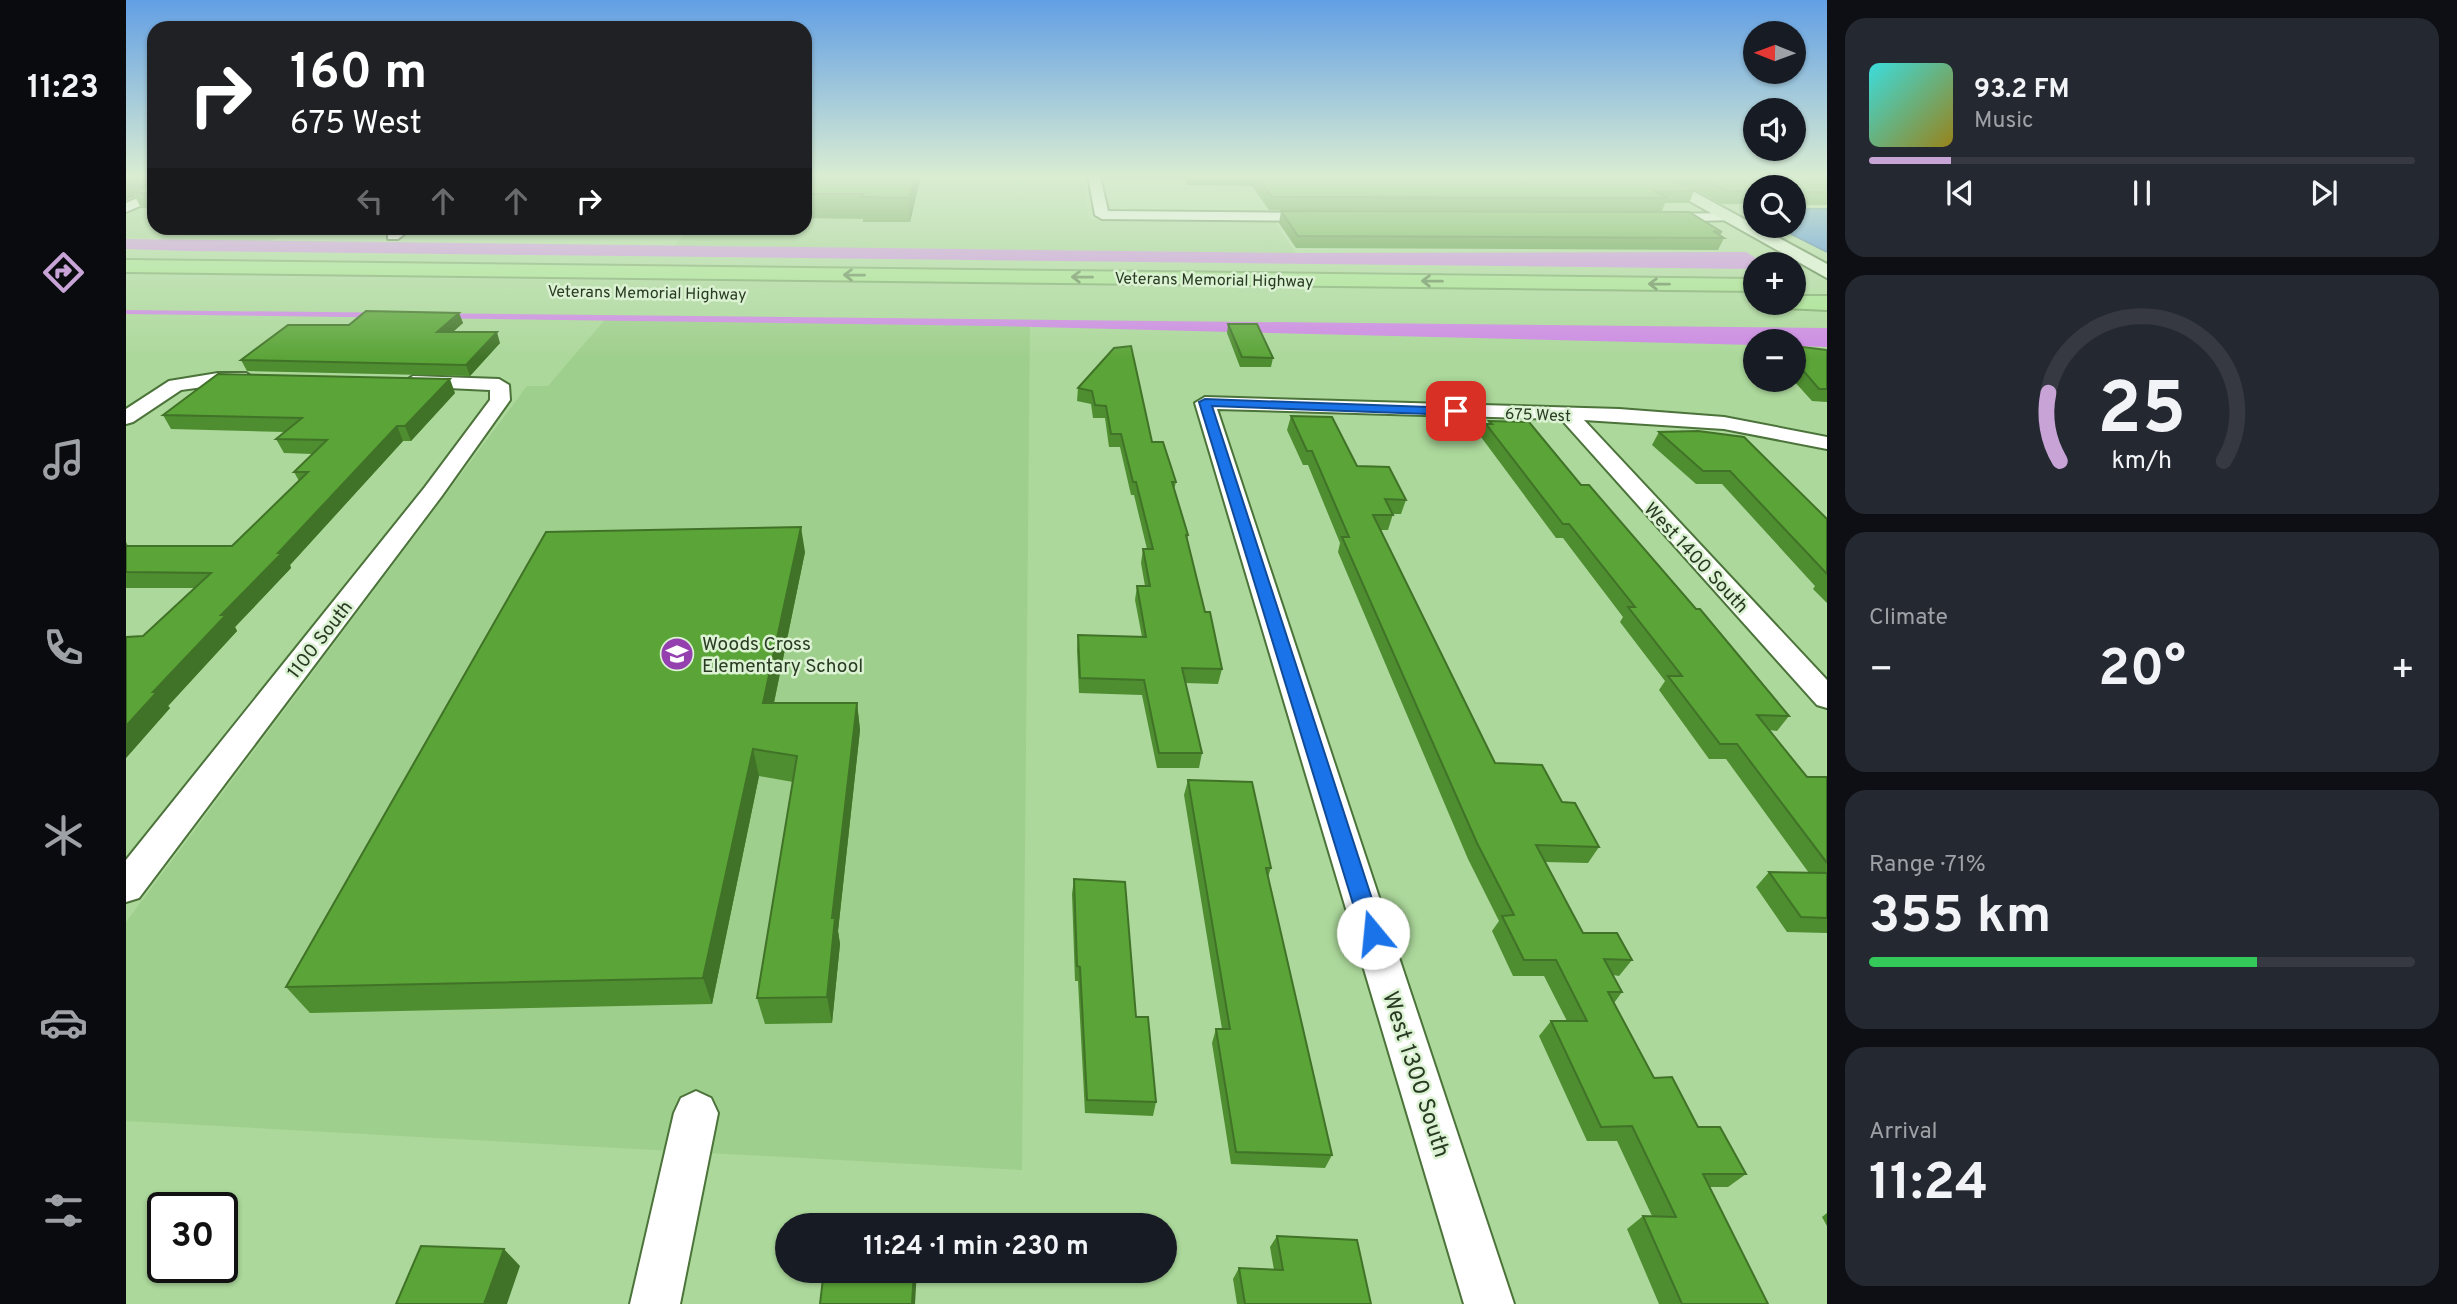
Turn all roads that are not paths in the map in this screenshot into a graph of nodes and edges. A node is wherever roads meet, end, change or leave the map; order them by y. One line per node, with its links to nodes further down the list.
1 (1763, 237): 5 (street)
2 (126, 254): 4 (highway)
3 (126, 266): 4 (highway, Veterans Memorial Highway)
4 (357, 269): 6 (highway, Veterans Memorial Highway, one-way to 4)
5 (1827, 272)
6 (1743, 285)
7 (1806, 285): 8 (highway)
8 (1827, 286)
9 (126, 287): 10 (highway, Veterans Memorial Highway)
10 (1743, 302)
11 (1806, 303): 12 (highway)
12 (1827, 303)
13 (258, 380): 17 (street)
14 (393, 382): 20 (street, 1100 South)
15 (1205, 402): 16 (street, 675 West); 23 (street, West 1300 South)
16 (1568, 415): 18 (street, 675 West); 19 (street, West 1400 South)
17 (126, 418)
18 (1827, 443)
19 (1827, 698)
20 (126, 887)
21 (696, 1113): 22 (street)
22 (655, 1304)
23 (1489, 1304)

